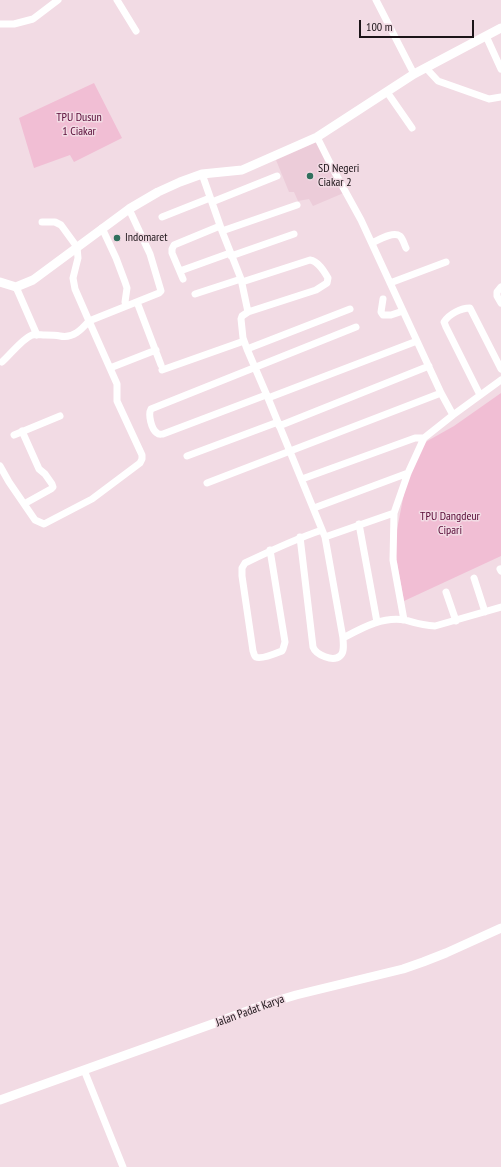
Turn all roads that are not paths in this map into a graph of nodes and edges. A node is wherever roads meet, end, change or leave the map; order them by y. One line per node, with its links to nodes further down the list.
1 (58, 0): 4 (street)
2 (117, 0): 6 (street)
3 (376, 0): 10 (street)
4 (0, 24)
5 (501, 28): 7 (street)
6 (136, 31)
7 (486, 36): 8 (street); 9 (street)
8 (426, 68): 10 (street); 12 (street)
9 (501, 69)
10 (414, 74): 11 (street)
11 (387, 92): 13 (street); 14 (street)
12 (501, 97)
13 (412, 128)
14 (317, 137): 15 (street); 25 (street)
15 (202, 174): 17 (street); 19 (street)
16 (277, 176): 17 (street)
17 (211, 200): 20 (street); 23 (street)
18 (297, 205): 23 (street)
19 (128, 209): 22 (street); 39 (street)
20 (162, 217)
21 (42, 222): 26 (street)
22 (102, 228): 26 (street); 41 (street)
23 (221, 228): 28 (street); 30 (street)
24 (294, 234): 28 (street)
25 (372, 243): 27 (street); 34 (street)
26 (77, 248): 35 (street); 45 (street)
27 (406, 248)
28 (231, 254): 30 (street); 32 (street)
29 (446, 262): 34 (street)
30 (180, 271): 31 (street)
31 (183, 279)
32 (242, 281): 37 (street); 44 (street); 44 (street)
33 (0, 282): 35 (street)
34 (390, 283): 43 (street)
35 (16, 287): 47 (street)
36 (501, 287): 40 (street)
37 (195, 294)
38 (383, 299): 43 (street)
39 (137, 302): 41 (street); 51 (street)
40 (501, 303)
41 (126, 306): 45 (street)
42 (350, 309): 50 (street)
43 (403, 311): 49 (street)
44 (248, 312): 48 (street)
45 (90, 321): 47 (street); 54 (street)
46 (356, 327): 55 (street)
47 (37, 334): 52 (street)
48 (244, 341): 50 (street); 51 (street)
49 (417, 341): 53 (street); 60 (street)
50 (247, 349): 55 (street)
51 (156, 350): 54 (street)
52 (2, 362)
53 (429, 366): 58 (street); 63 (street)
54 (110, 368): 73 (street)
55 (254, 368): 60 (street); 60 (street)
56 (501, 369): 59 (street)
57 (501, 380): 59 (street)
58 (441, 393): 61 (street); 67 (street)
59 (480, 395): 61 (street)
60 (267, 396): 63 (street)
61 (453, 415): 66 (street)
62 (60, 416): 64 (street)
63 (279, 424): 67 (street); 68 (street)
64 (22, 431): 65 (street); 73 (street)
65 (14, 435)
66 (424, 438): 70 (street); 71 (street)
67 (290, 451): 71 (street); 72 (street)
68 (188, 456)
69 (0, 466): 73 (street)
70 (408, 474): 74 (street); 75 (street)
71 (302, 479): 74 (street)
72 (207, 483)
73 (24, 504)
74 (314, 508): 77 (street)
75 (394, 513): 76 (street); 85 (street)
76 (359, 524): 79 (street); 87 (street)
77 (322, 530): 78 (street); 79 (street)
78 (300, 537): 80 (street); 88 (street)
79 (325, 537): 88 (street)
80 (270, 550): 80 (street)
81 (474, 578): 84 (street)
82 (446, 592): 86 (street)
83 (501, 607): 84 (street)
84 (485, 612): 86 (street)
85 (404, 620): 86 (street); 87 (street)
86 (456, 621)
87 (377, 622): 88 (street)
88 (343, 638)
89 (501, 928): 90 (street, Jalan Padat Karya)
90 (84, 1070): 91 (street, Jalan Padat Karya); 92 (street)
91 (0, 1100)
92 (123, 1167)

